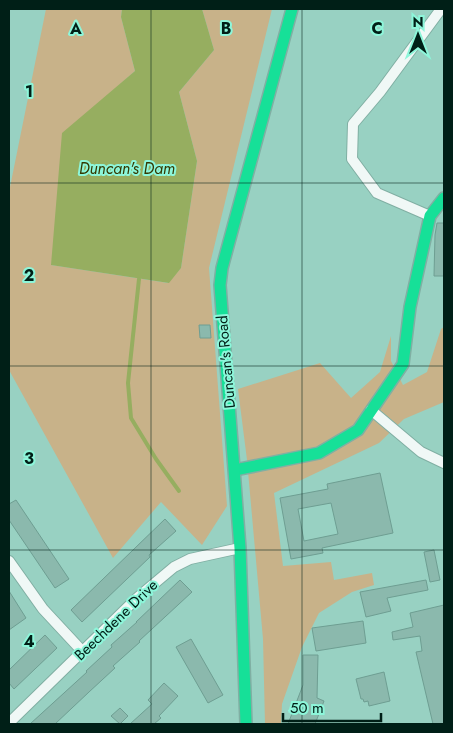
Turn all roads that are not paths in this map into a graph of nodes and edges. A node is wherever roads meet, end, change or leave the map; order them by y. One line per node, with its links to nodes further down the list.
1 (441, 9): 4 (street)
2 (289, 10): 7 (street, Duncan's Road)
3 (444, 198): 4 (street)
4 (430, 216): 5 (street)
5 (371, 410): 6 (street); 7 (street)
6 (444, 463)
7 (235, 470): 8 (street, Duncan's Road)
8 (240, 548): 10 (street, Beechdene Drive); 12 (street, Duncan's Road)
9 (9, 561): 10 (street)
10 (83, 652): 11 (street, Beechdene Drive)
11 (9, 723)
12 (246, 724)

